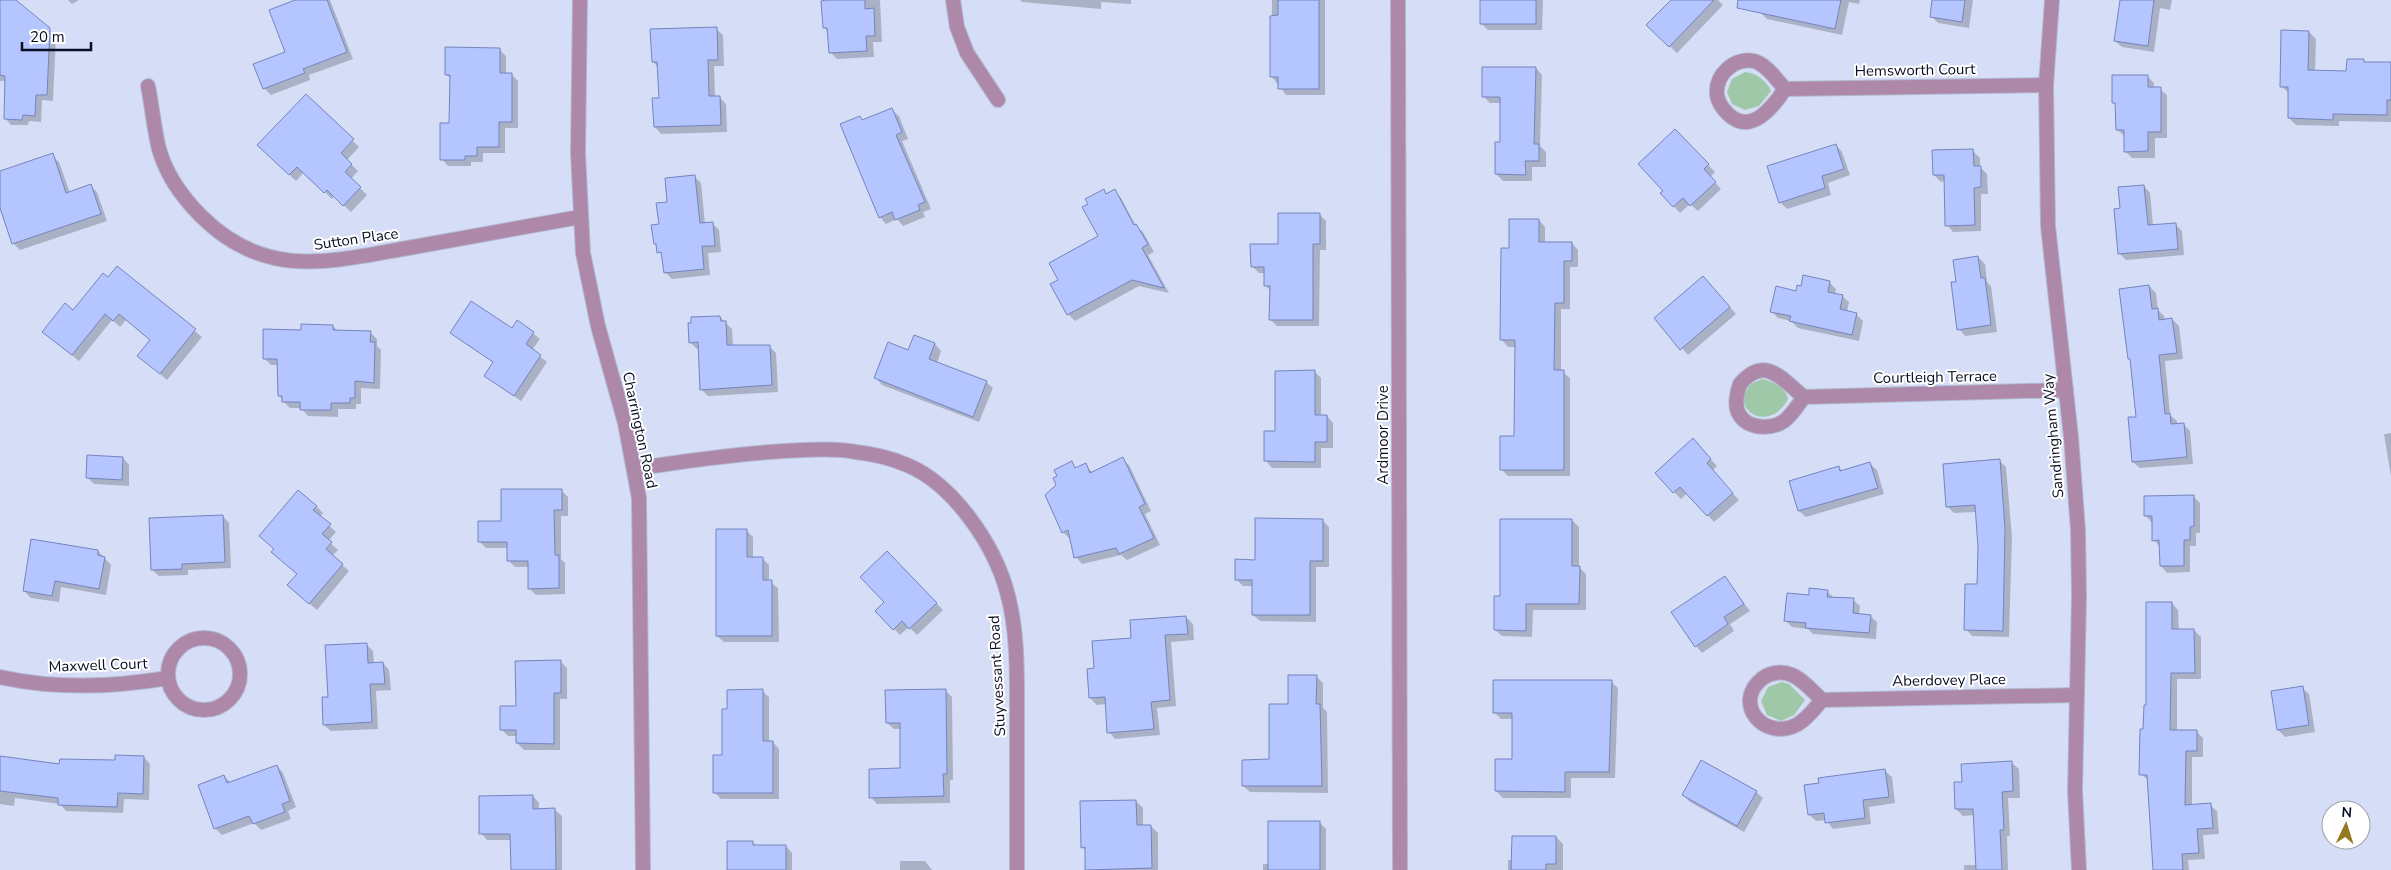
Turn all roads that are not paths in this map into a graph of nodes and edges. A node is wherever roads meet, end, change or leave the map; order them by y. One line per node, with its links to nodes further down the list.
1 (580, 0): 9 (street, Charrington Road)
2 (953, 0): 8 (street)
3 (1398, 0): 19 (street, Ardmoor Drive)
4 (2052, 0): 5 (street, Sandringham Way)
5 (2046, 85): 7 (street, Hemsworth Court); 10 (street, Sandringham Way)
6 (148, 86): 9 (street, Sutton Place)
7 (1785, 89): 7 (street)
8 (998, 100)
9 (580, 217): 12 (street, Charrington Road)
10 (2066, 390): 11 (street, Courtleigh Terrace); 15 (street, Sandringham Way)
11 (1804, 397): 11 (street)
12 (634, 468): 17 (street, Charrington Road); 18 (street, Stuyvessant Road)
13 (0, 678): 14 (street, Maxwell Court)
14 (168, 678): 14 (street, Maxwell Court)
15 (2077, 695): 16 (street, Aberdovey Place); 20 (street, Sandringham Way)
16 (1822, 700): 16 (street)
17 (643, 870)
18 (1017, 870)
19 (1400, 870)
20 (2079, 870)

